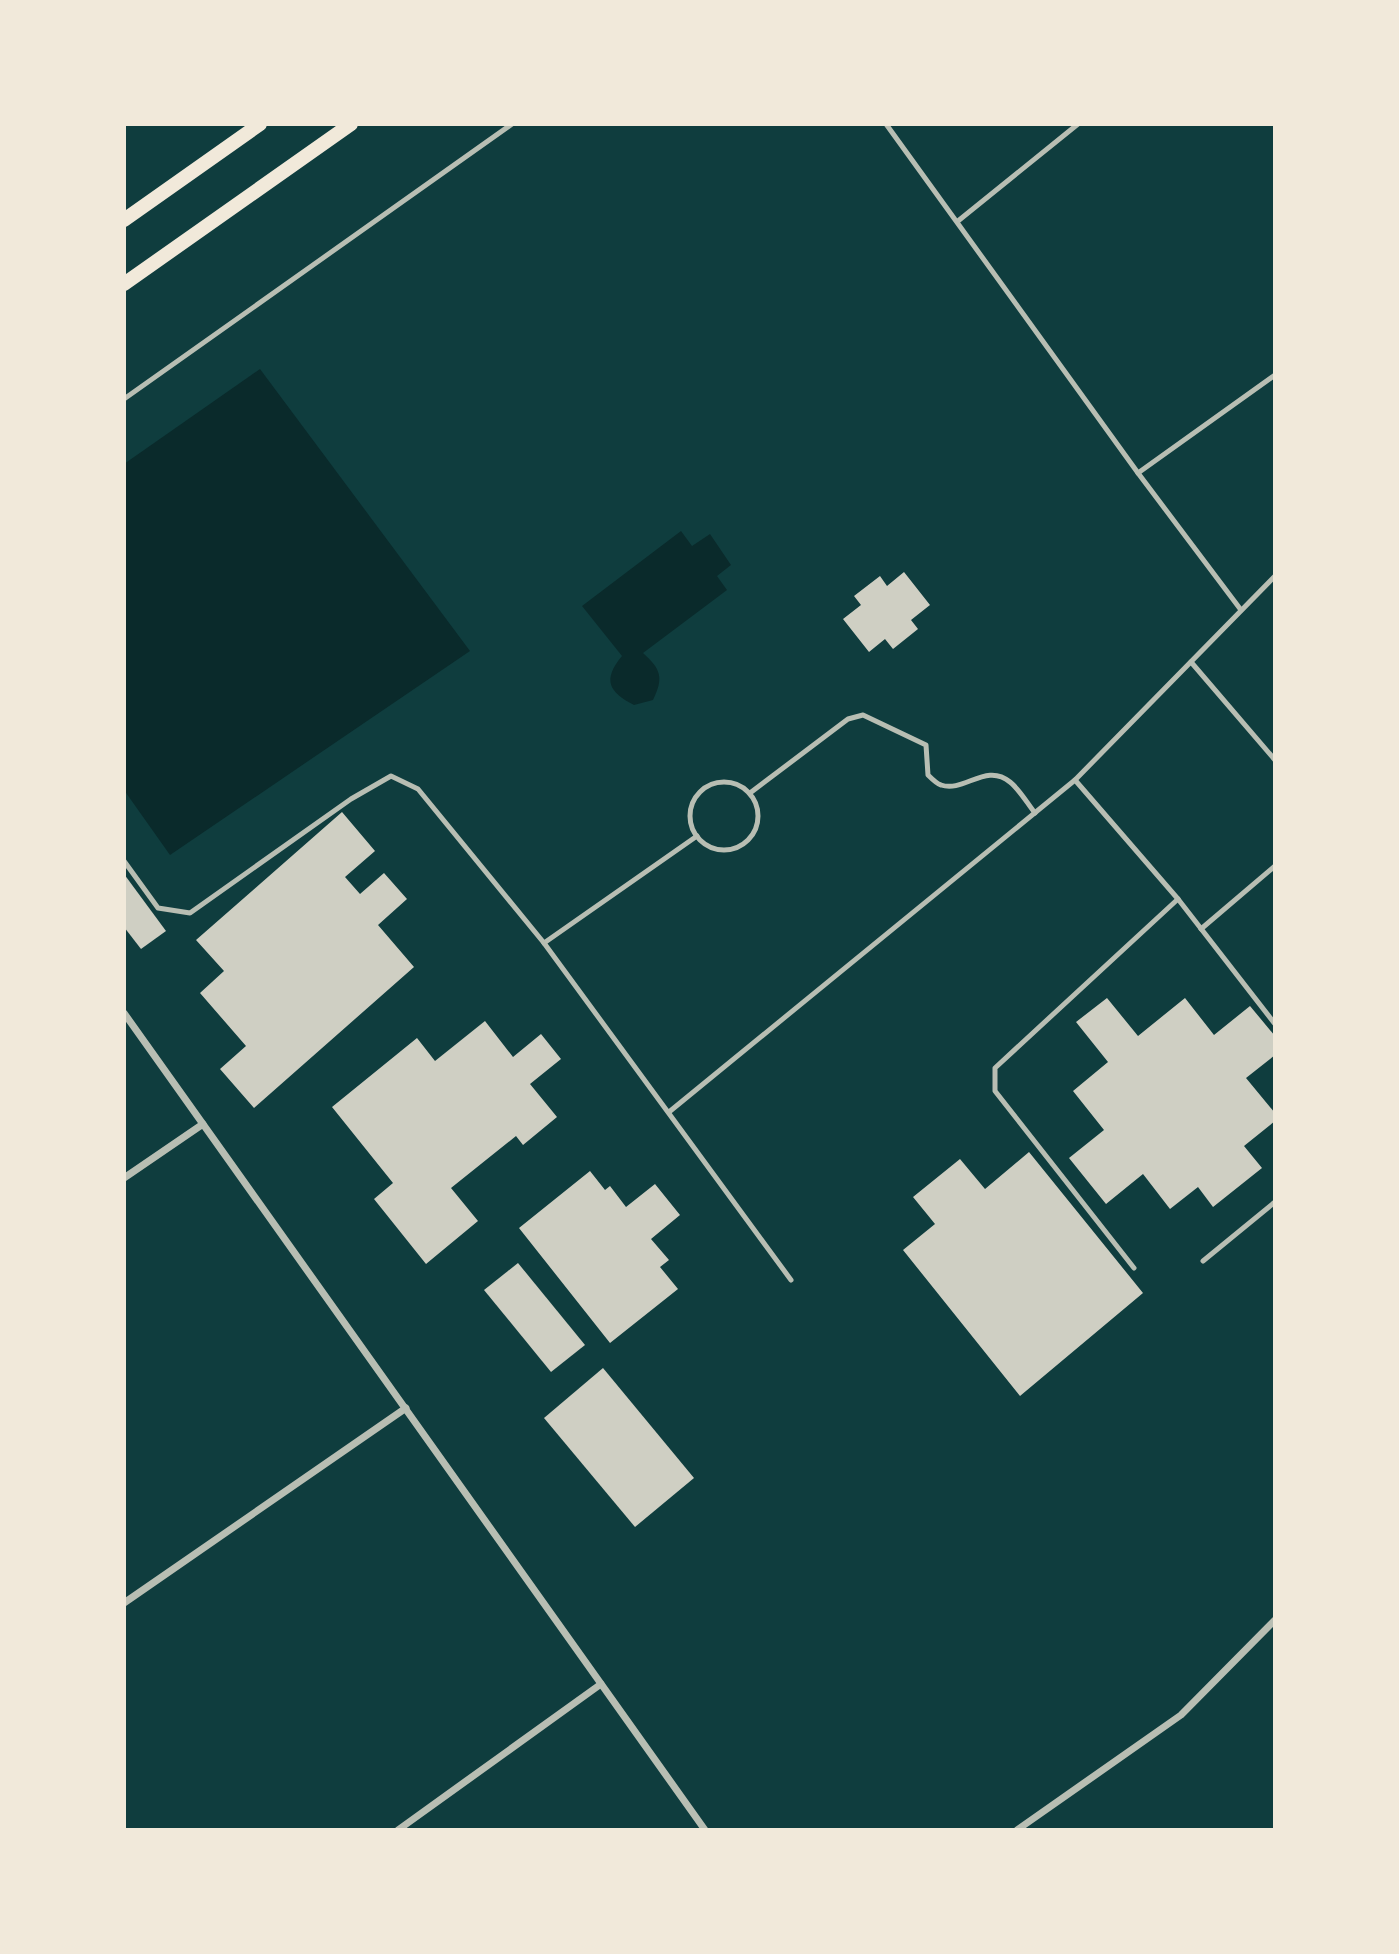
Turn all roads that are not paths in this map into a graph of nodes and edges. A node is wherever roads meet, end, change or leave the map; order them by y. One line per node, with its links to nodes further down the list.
1 (260, 124): 6 (main road)
2 (351, 124): 8 (main road)
3 (512, 124): 10 (lane)
4 (886, 124): 7 (lane)
5 (1078, 124): 7 (lane)
6 (124, 220)
7 (958, 221): 11 (lane)
8 (124, 284)
9 (1275, 375): 11 (lane)
10 (124, 399)
11 (1138, 473): 13 (lane)
12 (1275, 576): 13 (lane)
13 (1241, 610): 14 (lane)
14 (1191, 662): 15 (lane); 16 (lane)
15 (1275, 760)
16 (1075, 780): 18 (lane); 22 (lane)
17 (750, 793): 18 (lane); 19 (lane); 19 (lane)
18 (1035, 813): 27 (lane)
19 (697, 836): 24 (lane)
20 (124, 861): 24 (lane)
21 (1275, 866): 23 (lane)
22 (1178, 900): 23 (lane); 32 (lane)
23 (1201, 929): 26 (lane)
24 (544, 943): 27 (lane)
25 (124, 1013): 28 (street)
26 (1275, 1024)
27 (668, 1112): 33 (lane)
28 (203, 1124): 29 (street); 34 (street)
29 (124, 1178)
30 (1275, 1202): 31 (lane)
31 (1203, 1261)
32 (1134, 1268)
33 (791, 1280)
34 (405, 1408): 35 (street); 37 (street)
35 (124, 1603)
36 (1275, 1620): 40 (street)
37 (601, 1684): 38 (street); 39 (street)
38 (398, 1830)
39 (705, 1830)
40 (1017, 1830)

